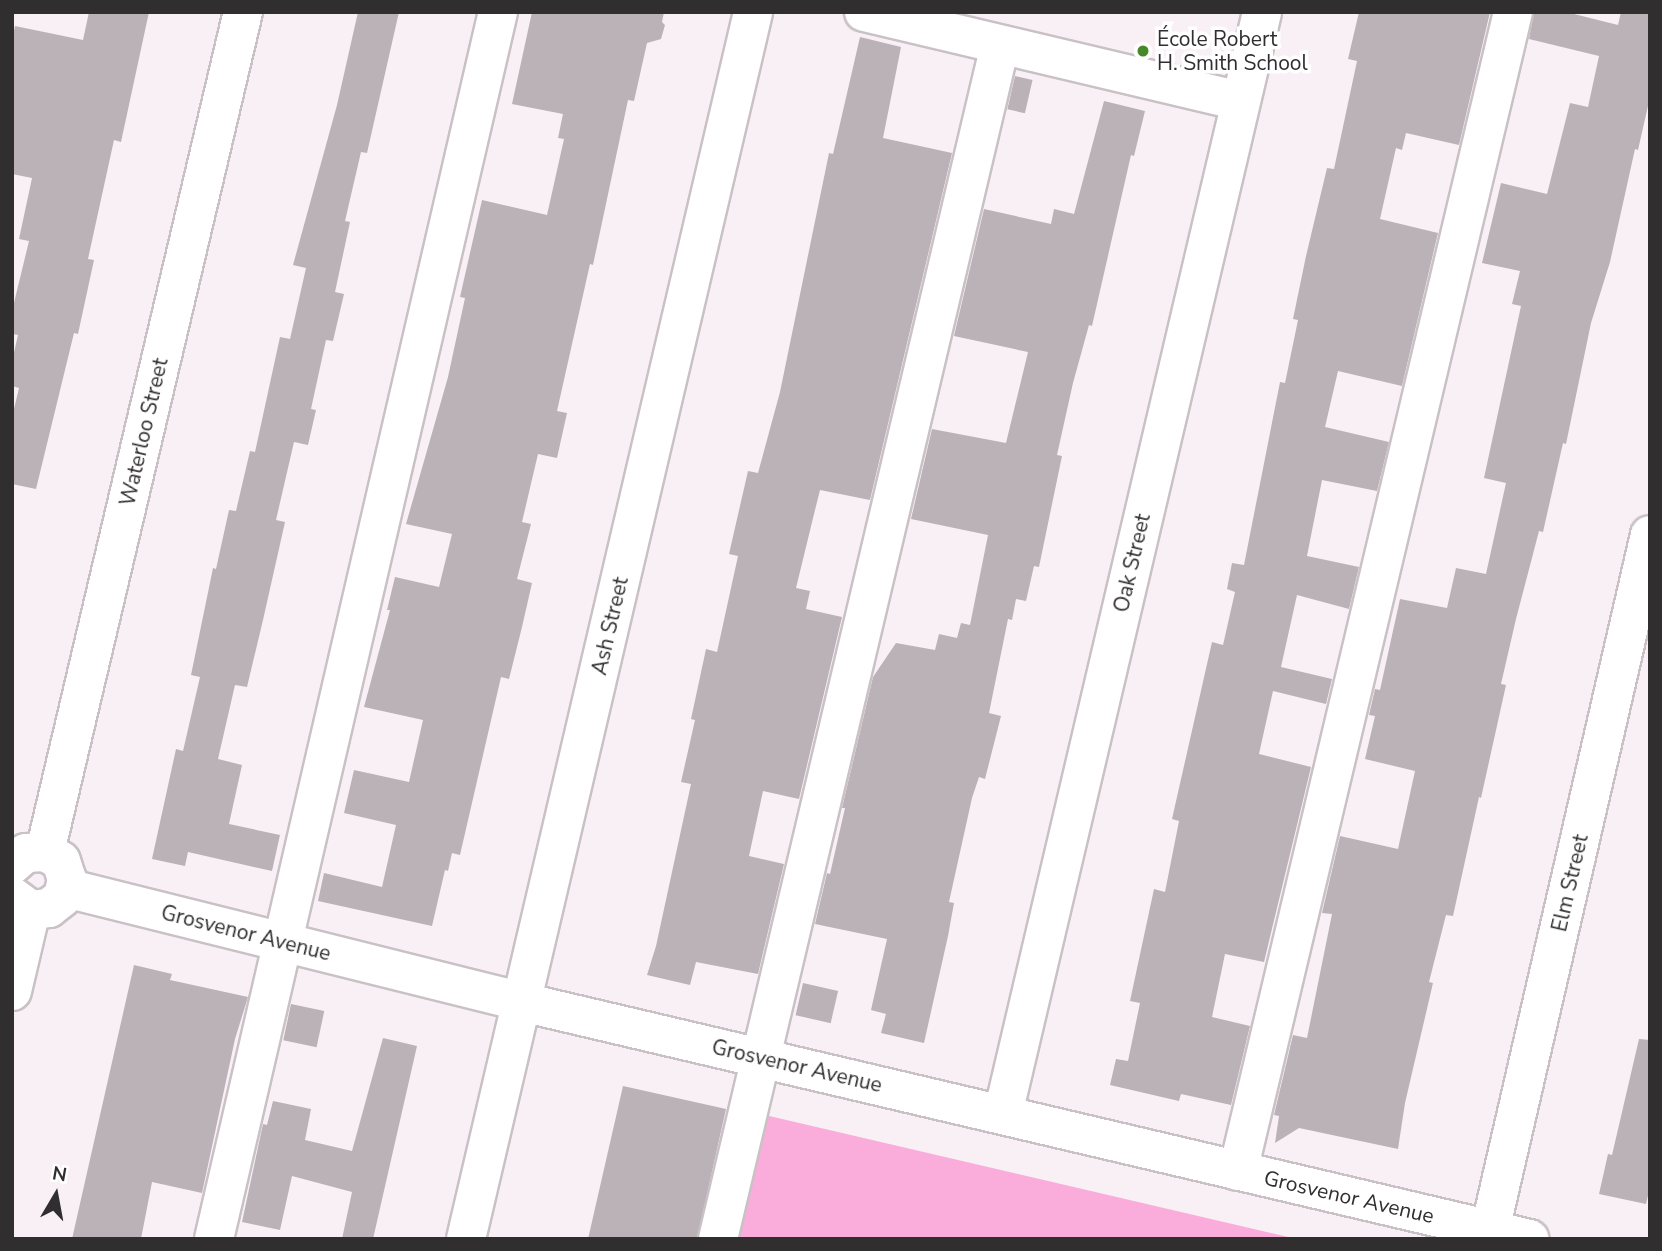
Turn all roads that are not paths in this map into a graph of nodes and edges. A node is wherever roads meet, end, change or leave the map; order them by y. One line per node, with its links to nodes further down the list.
1 (243, 12): 10 (street, Waterloo Street)
2 (498, 12): 13 (street)
3 (753, 12): 15 (street, Ash Street)
4 (864, 12): 7 (street)
5 (1262, 12): 8 (street, Oak Street)
6 (1513, 12): 18 (street)
7 (1000, 45): 8 (street); 16 (street)
8 (1241, 101): 17 (street, Oak Street)
9 (1650, 535): 19 (street, Elm Street)
10 (29, 858): 11 (street)
11 (66, 888): 12 (street); 13 (street, Grosvenor Avenue)
12 (22, 903): 14 (street)
13 (283, 942): 15 (street, Grosvenor Avenue); 20 (street)
14 (12, 991)
15 (522, 1002): 16 (street, Grosvenor Avenue); 21 (street, Ash Street)
16 (760, 1058): 17 (street, Grosvenor Avenue); 22 (street)
17 (1003, 1114): 18 (street, Grosvenor Avenue)
18 (1238, 1171): 19 (street, Grosvenor Avenue)
19 (1490, 1230): 23 (street, Grosvenor Avenue)
20 (214, 1239)
21 (466, 1239)
22 (718, 1239)
23 (1529, 1239)

